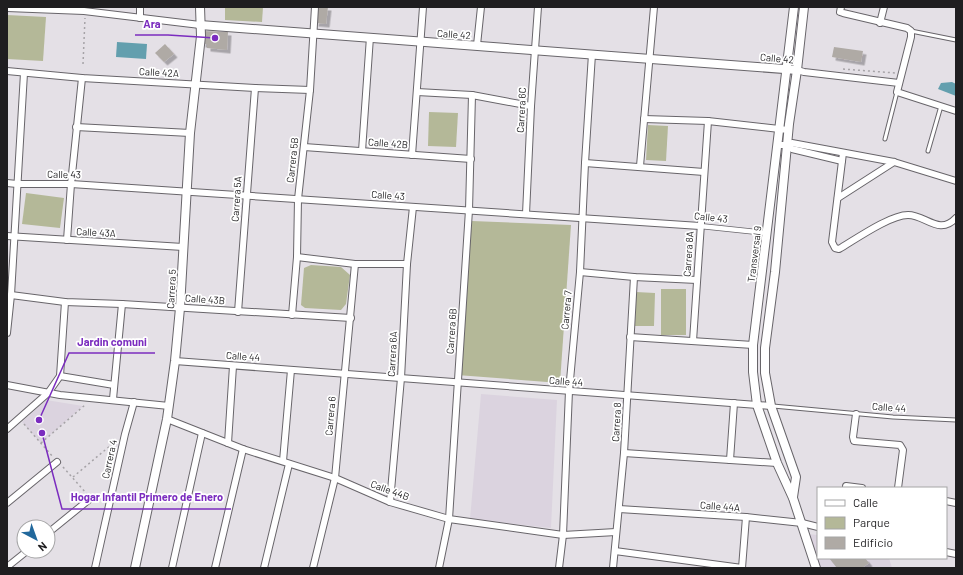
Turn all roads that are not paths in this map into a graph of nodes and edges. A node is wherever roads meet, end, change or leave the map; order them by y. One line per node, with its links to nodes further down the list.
1 (140, 7): 13 (street)
2 (200, 7): 15 (street, Carrera 5)
3 (315, 7): 17 (street, Carrera 5B)
4 (423, 7): 20 (street)
5 (481, 7): 21 (street)
6 (538, 7): 22 (street, Carrera 6C)
7 (654, 7): 24 (street)
8 (799, 7): 25 (street, Transversal 9); 26 (street, Transversal 9)
9 (841, 7): 14 (street)
10 (884, 7): 14 (street)
11 (7, 8): 12 (street, Calle 42)
12 (84, 12): 13 (street, Calle 42)
13 (140, 18): 15 (street, Calle 42)
14 (880, 22): 16 (street)
15 (200, 24): 17 (street, Calle 42); 31 (street, Carrera 5)
16 (911, 31): 19 (lane); 30 (street)
17 (313, 33): 18 (street, Calle 42); 33 (street, Carrera 5B)
18 (370, 37): 20 (street, Calle 42); 50 (street)
19 (956, 40)
20 (420, 41): 21 (street, Calle 42); 34 (street)
21 (477, 45): 22 (street, Calle 42)
22 (534, 50): 23 (street, Calle 42); 37 (street, Carrera 6C)
23 (592, 54): 24 (street, Calle 42); 57 (street, Carrera 7)
24 (649, 58): 25 (street, Calle 42); 40 (street)
25 (786, 69): 26 (street, Calle 42); 43 (street, Transversal 9)
26 (797, 70): 30 (street, Calle 42); 43 (street, Transversal 9)
27 (7, 71): 28 (street, Calle 42A)
28 (24, 73): 29 (street, Calle 42A); 62 (street)
29 (82, 78): 31 (street, Calle 42A); 42 (street)
30 (899, 83): 35 (street)
31 (195, 84): 32 (street, Calle 42A); 44 (street, Carrera 5)
32 (255, 88): 33 (street, Calle 42A); 65 (street, Carrera 5A)
33 (310, 90): 48 (street, Carrera 5B)
34 (418, 92): 36 (street); 53 (street)
35 (897, 92): 38 (street); 45 (lane)
36 (472, 95): 37 (street); 54 (street, Carrera 6B)
37 (531, 106): 70 (street, Carrera 6C)
38 (941, 106): 39 (street); 51 (lane)
39 (956, 111)
40 (644, 120): 41 (street); 58 (street)
41 (708, 121): 43 (street); 59 (street, Carrera 8A)
42 (76, 127): 44 (street); 63 (street)
43 (784, 130): 46 (street, Transversal 9); 47 (street, Transversal 9)
44 (190, 133): 64 (street, Carrera 5)
45 (885, 139)
46 (778, 144): 47 (street); 74 (street, Transversal 9)
47 (787, 145): 49 (street); 113 (street, Transversal 9)
48 (304, 147): 50 (street, Calle 42B); 67 (street, Carrera 5B)
49 (811, 150): 52 (street); 55 (street)
50 (362, 151): 53 (street, Calle 42B)
51 (928, 151)
52 (843, 153): 55 (street); 56 (street)
53 (412, 155): 54 (street, Calle 42B)
54 (471, 159): 69 (street, Carrera 6B)
55 (842, 161): 66 (street)
56 (894, 162): 60 (street); 66 (street)
57 (585, 163): 58 (street); 71 (street, Carrera 7)
58 (640, 166): 59 (street)
59 (704, 172): 73 (street, Carrera 8A)
60 (956, 182)
61 (7, 183): 62 (street, Calle 43)
62 (17, 184): 63 (street, Calle 43); 76 (street)
63 (71, 184): 64 (street, Calle 43); 77 (street)
64 (186, 192): 65 (street, Calle 43); 78 (street, Carrera 5)
65 (246, 196): 67 (street, Calle 43); 89 (street, Carrera 5A)
66 (838, 198): 72 (street)
67 (298, 199): 68 (street, Calle 43); 79 (street, Carrera 5B)
68 (413, 207): 69 (street, Calle 43); 81 (street, Carrera 6A)
69 (469, 210): 70 (street, Calle 43); 102 (street, Carrera 6B)
70 (526, 214): 71 (street, Calle 43)
71 (582, 218): 73 (street, Calle 43); 82 (street, Carrera 7)
72 (956, 218)
73 (700, 226): 74 (street, Calle 43); 84 (street, Carrera 8A)
74 (767, 233): 95 (street, Transversal 9)
75 (7, 236): 76 (street, Calle 43A)
76 (14, 236): 77 (street, Calle 43A); 85 (street)
77 (67, 240): 78 (street, Calle 43A)
78 (183, 247): 88 (street, Carrera 5)
79 (297, 257): 80 (street); 90 (street, Carrera 5B)
80 (355, 264): 81 (street); 91 (street, Carrera 6)
81 (407, 264): 101 (street, Carrera 6A)
82 (580, 272): 83 (street); 105 (street, Carrera 7)
83 (634, 277): 84 (street); 93 (street, Carrera 8)
84 (697, 280): 94 (street, Carrera 8A)
85 (11, 295): 86 (street, Calle 43B); 92 (street)
86 (65, 302): 87 (street, Calle 43B); 100 (street)
87 (122, 304): 88 (street, Calle 43B); 103 (street)
88 (180, 308): 89 (street, Calle 43B); 96 (street, Carrera 5)
89 (238, 312): 90 (street, Calle 43B)
90 (292, 315): 91 (street, Calle 43B)
91 (351, 318): 99 (street, Carrera 6)
92 (7, 333)
93 (630, 337): 94 (street); 107 (street, Carrera 8)
94 (693, 341): 95 (street)
95 (752, 345): 111 (street, Transversal 9)
96 (175, 361): 97 (street, Calle 44); 112 (street, Carrera 5)
97 (233, 366): 98 (street, Calle 44); 119 (street)
98 (291, 370): 99 (street, Calle 44); 123 (street)
99 (344, 374): 101 (street, Calle 44); 127 (street, Carrera 6)
100 (60, 376): 103 (street); 106 (street)
101 (401, 378): 102 (street, Calle 44); 133 (street, Carrera 6A)
102 (457, 382): 105 (street, Calle 44); 137 (street, Carrera 6B)
103 (114, 384): 108 (street)
104 (7, 385): 106 (street)
105 (569, 391): 107 (street, Calle 44); 142 (street, Carrera 7)
106 (48, 393): 108 (street); 117 (street)
107 (627, 395): 110 (street, Calle 44); 121 (street, Carrera 8)
108 (113, 399): 109 (street)
109 (134, 402): 112 (street); 146 (street, Carrera 4)
110 (734, 403): 111 (street, Calle 44); 122 (street)
111 (757, 405): 113 (street, Calle 44); 125 (street, Transversal 9)
112 (169, 406): 115 (street, Carrera 5)
113 (772, 406): 114 (lane, Calle 44); 132 (street, Transversal 9)
114 (856, 414): 116 (lane, Calle 44); 130 (street)
115 (167, 419): 118 (street, Calle 44B); 147 (street, Carrera 5)
116 (956, 420)
117 (7, 429)
118 (202, 433): 119 (street, Calle 44B); 148 (street)
119 (228, 443): 120 (street, Calle 44B)
120 (243, 449): 123 (street, Calle 44B); 149 (street)
121 (624, 453): 122 (street); 135 (street, Carrera 8)
122 (730, 460): 125 (street)
123 (283, 461): 126 (street, Calle 44B)
124 (58, 462): 134 (street)
125 (777, 463): 132 (street, Transversal 9)
126 (289, 464): 127 (street, Calle 44B); 150 (street)
127 (335, 478): 133 (street, Calle 44B); 151 (street, Carrera 6)
128 (846, 486): 129 (street)
129 (854, 487)
130 (898, 487)
131 (91, 498): 139 (street)
132 (793, 498): 138 (street, Transversal 9)
133 (390, 502): 137 (street, Calle 44B)
134 (7, 504)
135 (619, 509): 136 (street, Calle 44A); 141 (street, Carrera 8)
136 (746, 517): 138 (street, Calle 44A); 155 (street)
137 (449, 519): 142 (street, Calle 44B); 152 (street, Carrera 6B)
138 (802, 523): 140 (street, Calle 44A); 156 (street, Transversal 9)
139 (56, 527)
140 (817, 527)
141 (616, 532): 142 (street, Calle 44B); 143 (street, Carrera 8)
142 (563, 535): 153 (street, Carrera 7)
143 (615, 551): 154 (street, Carrera 8); 155 (street)
144 (17, 559): 145 (street)
145 (7, 567)
146 (95, 568)
147 (135, 568)
148 (172, 568)
149 (215, 568)
150 (264, 568)
151 (313, 568)
152 (439, 568)
153 (559, 568)
154 (613, 568)
155 (742, 568)
156 (816, 568)

